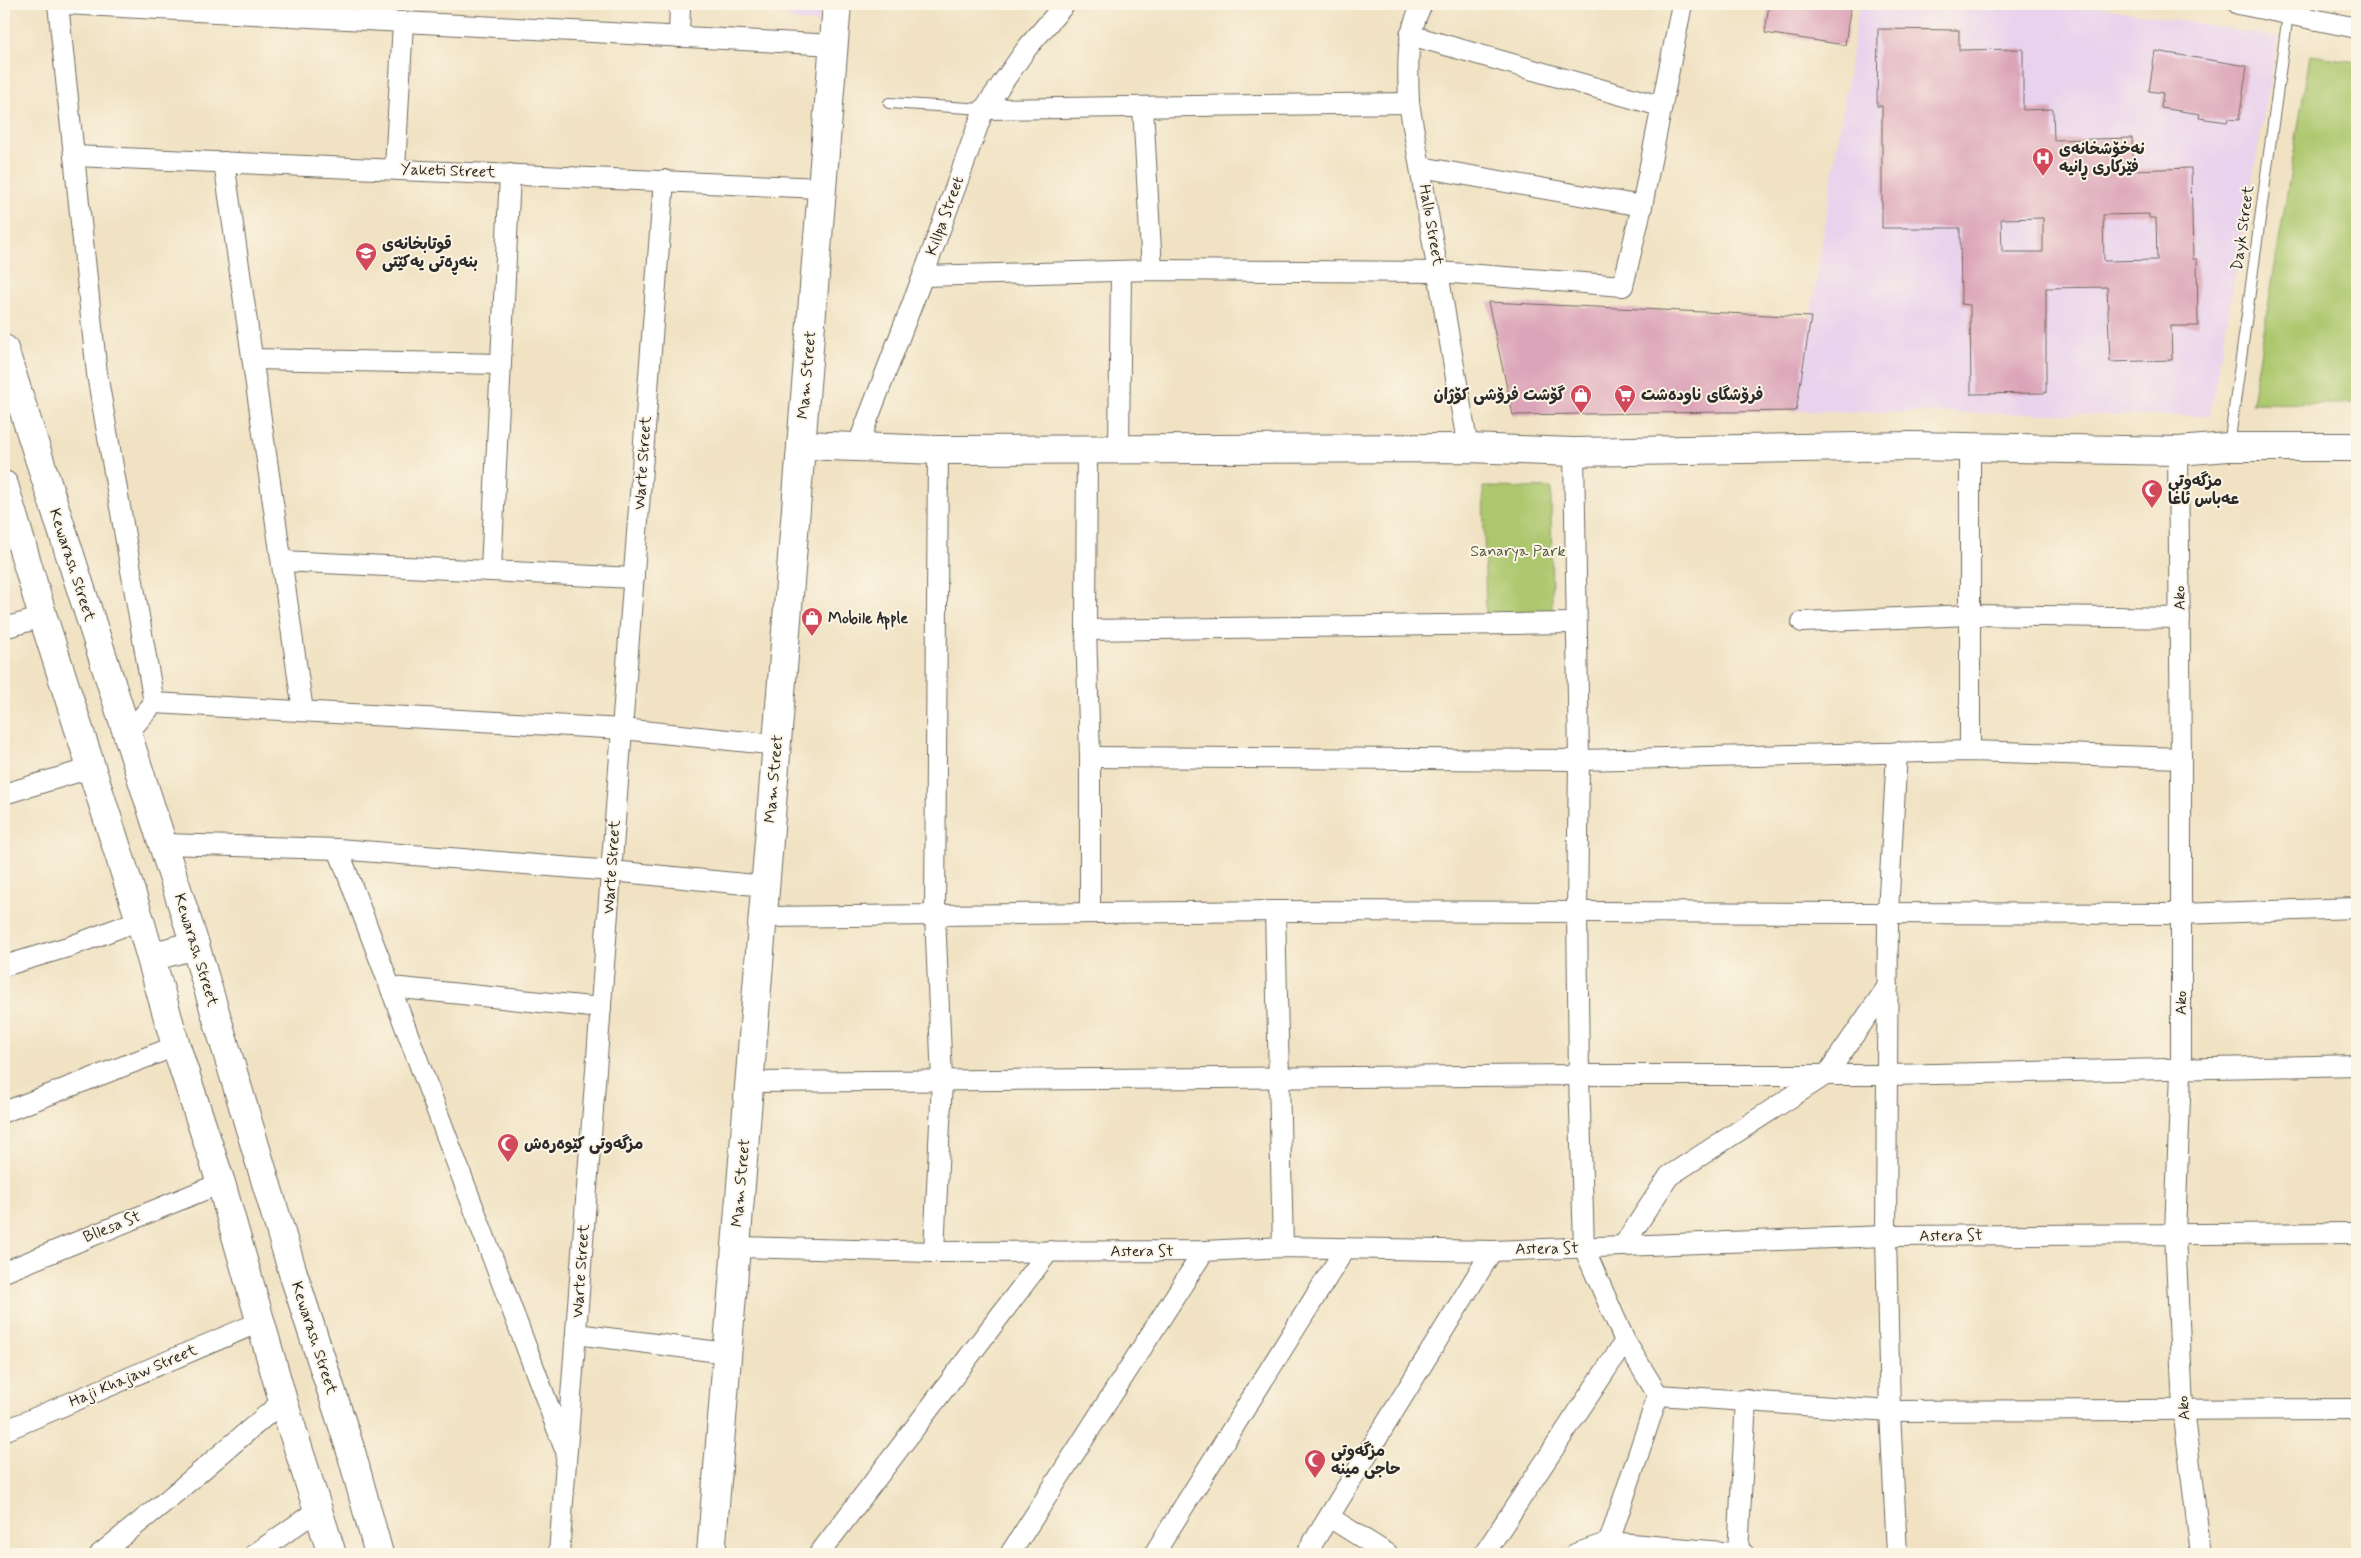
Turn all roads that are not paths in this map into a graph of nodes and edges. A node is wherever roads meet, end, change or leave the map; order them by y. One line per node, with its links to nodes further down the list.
1 (58, 4): 21 (street)
2 (65, 4): 9 (street)
3 (680, 4): 14 (street)
4 (837, 4): 15 (street, Mam Street)
5 (1065, 4): 20 (street, Killpa Street)
6 (1422, 4): 13 (street, Hallo Street)
7 (1682, 4): 18 (street)
8 (2238, 4): 10 (street)
9 (218, 8): 11 (street)
10 (2288, 14): 12 (street); 40 (lane, Dayk Street)
11 (402, 22): 14 (street); 24 (street)
12 (2357, 28)
13 (1410, 35): 17 (street, Hallo Street); 18 (street)
14 (678, 37): 15 (street)
15 (834, 44): 27 (street, Mam Street)
16 (889, 103): 20 (lane)
17 (1409, 103): 19 (street); 23 (street, Hallo Street)
18 (1660, 106): 28 (street)
19 (1143, 107): 20 (street); 29 (street)
20 (984, 109): 32 (street, Killpa Street)
21 (74, 156): 22 (street, Yaketi Street); 60 (street)
22 (224, 162): 24 (street, Yaketi Street); 34 (street)
23 (1421, 166): 28 (street); 31 (street, Hallo Street)
24 (395, 169): 25 (street, Yaketi Street)
25 (510, 174): 26 (street, Yaketi Street); 35 (street)
26 (664, 180): 27 (street, Yaketi Street); 52 (street, Warte Street)
27 (822, 188): 37 (street, Mam Street)
28 (1642, 206): 31 (street)
29 (1152, 270): 30 (street); 31 (street)
30 (1121, 271): 32 (street); 44 (street)
31 (1439, 272): 45 (street, Hallo Street)
32 (923, 276): 38 (street, Killpa Street)
33 (4, 349): 63 (street, Kewarash Street)
34 (253, 359): 35 (street); 50 (street)
35 (501, 364): 51 (street)
36 (2357, 433): 41 (street)
37 (801, 445): 38 (street); 64 (street, Mam Street)
38 (857, 447): 46 (street)
39 (1970, 447): 47 (street); 48 (street); 53 (street)
40 (2228, 447): 41 (street); 47 (street)
41 (2302, 447): 42 (street)
42 (2357, 447)
43 (1087, 448): 44 (street); 46 (street); 59 (street)
44 (1119, 448): 45 (street)
45 (1468, 448): 48 (street)
46 (938, 450): 83 (street)
47 (2178, 451): 55 (street, Ako)
48 (1574, 452): 57 (street)
49 (4, 485): 54 (street)
50 (282, 561): 51 (street); 61 (street)
51 (491, 570): 52 (street)
52 (634, 578): 62 (street, Warte Street)
53 (1970, 615): 55 (street); 56 (street); 65 (street)
54 (43, 617): 58 (street); 70 (street)
55 (2180, 618): 68 (street, Ako)
56 (1802, 622)
57 (1576, 623): 59 (street); 69 (street)
58 (4, 628)
59 (1086, 630): 67 (street)
60 (154, 703): 61 (street); 63 (street)
61 (303, 711): 62 (street)
62 (623, 729): 64 (street); 76 (street, Warte Street)
63 (126, 735): 72 (street, Kewarash Street)
64 (777, 745): 77 (street, Mam Street)
65 (1970, 751): 66 (street); 68 (street)
66 (1897, 752): 69 (street); 82 (street)
67 (1090, 757): 69 (street); 81 (street)
68 (2181, 758): 84 (street, Ako)
69 (1579, 760): 80 (street)
70 (91, 768): 71 (street); 73 (street)
71 (4, 794)
72 (150, 806): 73 (street); 74 (street, Kewarash Street)
73 (108, 819): 86 (street)
74 (162, 844): 75 (street); 87 (street, Kewarash Street)
75 (338, 849): 76 (street); 91 (street)
76 (612, 871): 77 (street); 92 (street, Warte Street)
77 (765, 886): 85 (street, Mam Street)
78 (2357, 908): 84 (street)
79 (1275, 911): 80 (street); 81 (street); 99 (street)
80 (1577, 911): 82 (street); 97 (street)
81 (1090, 912): 83 (street)
82 (1888, 913): 84 (street); 90 (street)
83 (934, 914): 85 (street); 100 (street)
84 (2180, 914): 95 (street, Ako)
85 (763, 917): 101 (street, Mam Street)
86 (140, 920): 88 (street); 89 (street)
87 (195, 945): 88 (street); 135 (street, Kewarash Street)
88 (151, 957): 93 (street)
89 (4, 966)
90 (1888, 986): 96 (street); 98 (street)
91 (390, 987): 92 (street); 128 (street)
92 (601, 1008): 118 (street, Warte Street)
93 (176, 1046): 102 (street); 103 (street)
94 (2357, 1065): 95 (street)
95 (2181, 1070): 98 (street); 105 (street, Ako)
96 (1827, 1074): 97 (street); 98 (street); 107 (street)
97 (1579, 1075): 99 (street); 110 (street)
98 (1888, 1075): 106 (street)
99 (1279, 1078): 100 (street); 109 (street)
100 (942, 1080): 101 (street); 115 (street)
101 (750, 1082): 108 (street, Mam Street)
102 (4, 1112)
103 (221, 1183): 116 (street, Bllesa St); 117 (street)
104 (2357, 1233): 105 (street, Astera St)
105 (2175, 1234): 106 (street, Astera St); 124 (street, Ako)
106 (1886, 1236): 107 (street, Astera St); 126 (street)
107 (1623, 1246): 110 (street, Astera St)
108 (736, 1247): 115 (street, Astera St); 120 (street, Mam Street)
109 (1283, 1247): 111 (street, Astera St); 114 (street, Astera St)
110 (1584, 1248): 112 (street, Astera St); 119 (street)
111 (1344, 1249): 112 (street, Astera St); 140 (street)
112 (1492, 1250): 130 (street)
113 (1049, 1251): 114 (street, Astera St); 115 (street, Astera St); 138 (street)
114 (1204, 1251): 139 (street)
115 (934, 1252)
116 (4, 1272)
117 (262, 1321): 123 (street); 127 (street, ‌Haji Khajaw Street)
118 (576, 1334): 120 (street); 128 (street, Warte Street)
119 (1625, 1341): 121 (street); 143 (street)
120 (728, 1353): 137 (street, Mam Street)
121 (1658, 1395): 122 (street); 131 (street)
122 (1746, 1399): 126 (street); 145 (street)
123 (283, 1401): 129 (street); 132 (street)
124 (2183, 1409): 125 (street); 126 (street); 148 (street, Ako)
125 (2357, 1409)
126 (1890, 1411): 147 (street)
127 (4, 1431)
128 (566, 1453): 136 (street, Warte Street)
129 (319, 1509): 133 (street); 134 (street)
130 (1329, 1517): 141 (street); 142 (street)
131 (1607, 1548): 144 (street); 145 (street)
132 (100, 1554)
133 (255, 1554)
134 (332, 1554)
135 (379, 1554)
136 (559, 1554)
137 (711, 1554)
138 (819, 1554)
139 (1010, 1554)
140 (1154, 1554)
141 (1306, 1554)
142 (1388, 1554)
143 (1484, 1554)
144 (1575, 1554)
145 (1738, 1554): 146 (street)
146 (1744, 1554)
147 (1897, 1554)
148 (2201, 1554)

